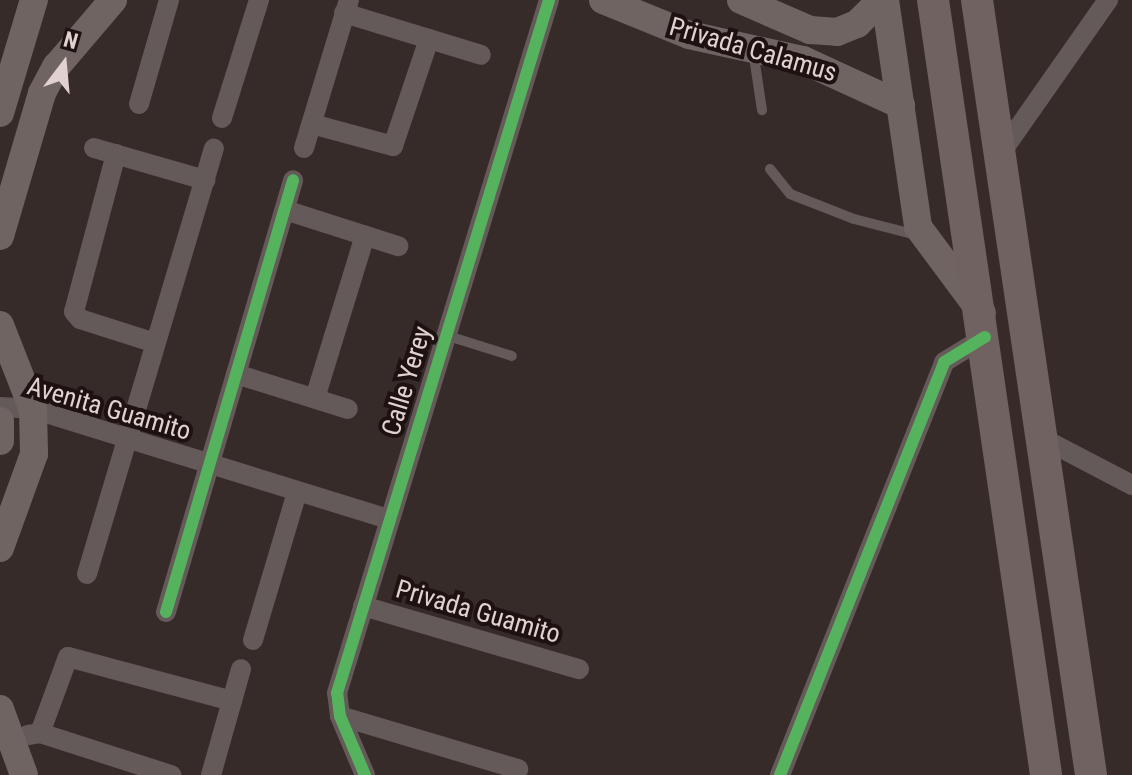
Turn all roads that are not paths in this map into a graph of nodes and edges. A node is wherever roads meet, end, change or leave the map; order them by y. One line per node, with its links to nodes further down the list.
1 (34, 0): 16 (street)
2 (113, 0): 33 (street)
3 (169, 0): 17 (street)
4 (259, 0): 21 (street)
5 (549, 0): 38 (street, Calle Yerey)
6 (603, 0): 14 (street, Privada Calamus)
7 (741, 0): 8 (street, Privada Calamus)
8 (883, 0): 18 (street)
9 (933, 0): 37 (main road)
10 (977, 0): 27 (main road)
11 (1108, 0): 27 (street)
12 (346, 7): 13 (street); 22 (street)
13 (429, 39): 15 (street); 22 (street)
14 (753, 48): 18 (street, Privada Calamus); 19 (lane)
15 (481, 55)
16 (8, 58): 20 (street)
17 (139, 104)
18 (901, 105): 34 (street)
19 (762, 110)
20 (0, 113)
21 (222, 118)
22 (312, 124): 24 (street)
23 (94, 148): 26 (street)
24 (304, 148)
25 (214, 149): 29 (street)
26 (116, 154): 29 (street); 39 (street)
27 (998, 157): 47 (main road)
28 (770, 169): 34 (lane)
29 (205, 180): 39 (street)
30 (293, 180): 31 (street)
31 (285, 210): 32 (street); 41 (street)
32 (365, 235): 35 (street); 42 (street)
33 (0, 236)
34 (923, 236): 37 (street)
35 (398, 246)
36 (0, 325): 44 (street)
37 (984, 325): 71 (street); 72 (main road)
38 (445, 335): 40 (lane); 53 (street, Calle Yerey)
39 (155, 343): 48 (street)
40 (512, 356)
41 (236, 374): 42 (street); 50 (street)
42 (315, 398): 45 (street)
43 (0, 407): 44 (street, Avenita Guamito)
44 (33, 409): 48 (street, Avenita Guamito); 54 (street)
45 (348, 409)
46 (0, 421): 49 (street)
47 (1040, 437): 51 (street); 73 (main road)
48 (125, 438): 50 (street, Avenita Guamito); 55 (street)
49 (0, 441)
50 (211, 465): 52 (street, Avenita Guamito); 57 (street)
51 (1132, 485)
52 (297, 492): 53 (street, Avenita Guamito); 58 (street)
53 (388, 519): 56 (street, Calle Yerey)
54 (0, 548)
55 (87, 574)
56 (363, 606): 60 (street, Privada Guamito); 63 (street, Calle Yerey)
57 (166, 612)
58 (253, 640)
59 (241, 669): 61 (street)
60 (579, 669)
61 (232, 701): 64 (street); 69 (street)
62 (0, 709): 65 (street)
63 (340, 716): 66 (street); 70 (street, Calle Yerey)
64 (40, 733): 65 (street); 68 (street)
65 (12, 737): 67 (street)
66 (518, 769)
67 (24, 775)
68 (171, 775)
69 (211, 775)
70 (365, 775)
71 (780, 775)
72 (1046, 775)
73 (1091, 775)

